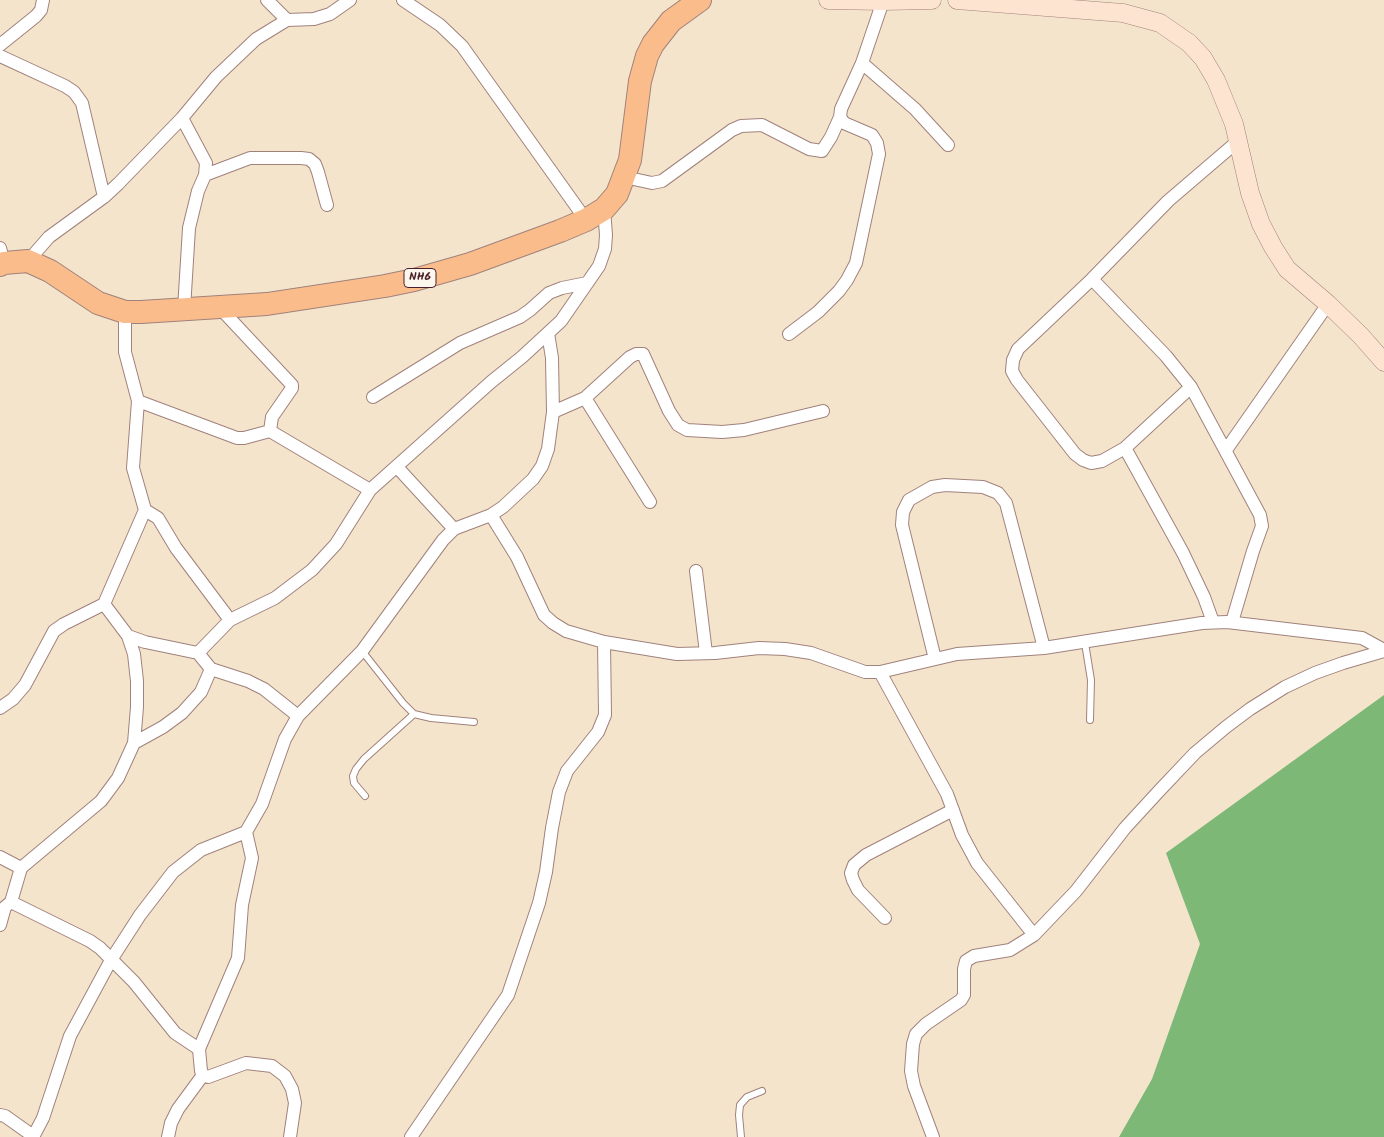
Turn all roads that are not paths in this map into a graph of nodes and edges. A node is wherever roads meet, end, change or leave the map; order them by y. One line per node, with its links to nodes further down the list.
1 (43, 0): 12 (street)
2 (267, 0): 11 (street)
3 (350, 0): 11 (street)
4 (403, 0): 23 (street)
5 (700, 0): 20 (highway, NH6)
6 (828, 0): 9 (street)
7 (932, 0): 9 (street)
8 (957, 0): 10 (street)
9 (883, 1): 14 (street)
10 (1080, 5): 17 (street)
11 (288, 20): 16 (street)
12 (0, 45)
13 (0, 56): 21 (street)
14 (862, 63): 15 (street); 18 (street)
15 (840, 117): 20 (street); 33 (street)
16 (182, 118): 19 (street); 21 (street)
17 (1238, 141): 26 (street); 28 (street)
18 (948, 145)
19 (204, 175): 22 (street); 30 (street)
20 (624, 177): 23 (highway, NH6)
21 (104, 197): 25 (street)
22 (327, 205)
23 (595, 215): 27 (street); 29 (highway, NH6)
24 (1, 259): 25 (highway, NH6)
25 (28, 261): 31 (highway, NH6)
26 (1092, 279): 35 (street); 42 (street)
27 (587, 283): 32 (street); 36 (street)
28 (1328, 304): 34 (street); 43 (street)
29 (219, 307): 30 (highway, NH6); 41 (street)
30 (184, 309): 31 (highway, NH6)
31 (124, 312): 38 (street)
32 (548, 333): 40 (street); 44 (street)
33 (789, 334)
34 (1384, 362)
35 (1191, 387): 42 (street); 43 (street)
36 (373, 397)
37 (584, 398): 39 (street); 40 (street); 46 (street)
38 (138, 401): 41 (street); 47 (street)
39 (823, 411)
40 (553, 412): 48 (street)
41 (270, 431): 45 (street)
42 (1125, 448): 53 (street)
43 (1226, 450): 54 (street)
44 (397, 467): 45 (street); 49 (street)
45 (370, 490): 52 (street)
46 (650, 502)
47 (145, 510): 51 (street); 52 (street)
48 (491, 515): 49 (street); 56 (street)
49 (454, 529): 60 (street)
50 (696, 571): 62 (street)
51 (104, 604): 55 (street); 66 (street)
52 (230, 620): 61 (street)
53 (1213, 622): 54 (street); 57 (street)
54 (1232, 622): 59 (street)
55 (128, 636): 61 (street); 71 (street)
56 (604, 642): 62 (street); 89 (street)
57 (1084, 642): 58 (street); 69 (lane)
58 (1044, 648): 63 (street); 63 (street)
59 (1384, 650): 80 (street)
60 (362, 651): 67 (lane); 68 (street)
61 (198, 653): 64 (street)
62 (706, 653): 65 (street)
63 (935, 659): 65 (street)
64 (211, 670): 68 (street); 71 (street)
65 (880, 672): 73 (street)
66 (0, 708)
67 (414, 714): 70 (lane); 72 (lane)
68 (298, 716): 74 (street)
69 (1090, 720)
70 (474, 722)
71 (134, 743): 76 (street)
72 (365, 796)
73 (953, 810): 78 (street); 80 (street)
74 (246, 832): 81 (street); 82 (street)
75 (0, 857): 76 (street)
76 (21, 868): 77 (street)
77 (11, 902): 79 (street); 81 (street)
78 (885, 918)
79 (0, 925)
80 (1034, 935): 91 (street)
81 (111, 960): 82 (street); 86 (street)
82 (199, 1049): 83 (street)
83 (203, 1076): 87 (street); 88 (street)
84 (762, 1091): 90 (lane)
85 (0, 1115): 86 (street)
86 (33, 1137)
87 (168, 1137)
88 (290, 1137)
89 (411, 1137)
90 (741, 1137)
91 (933, 1137)

